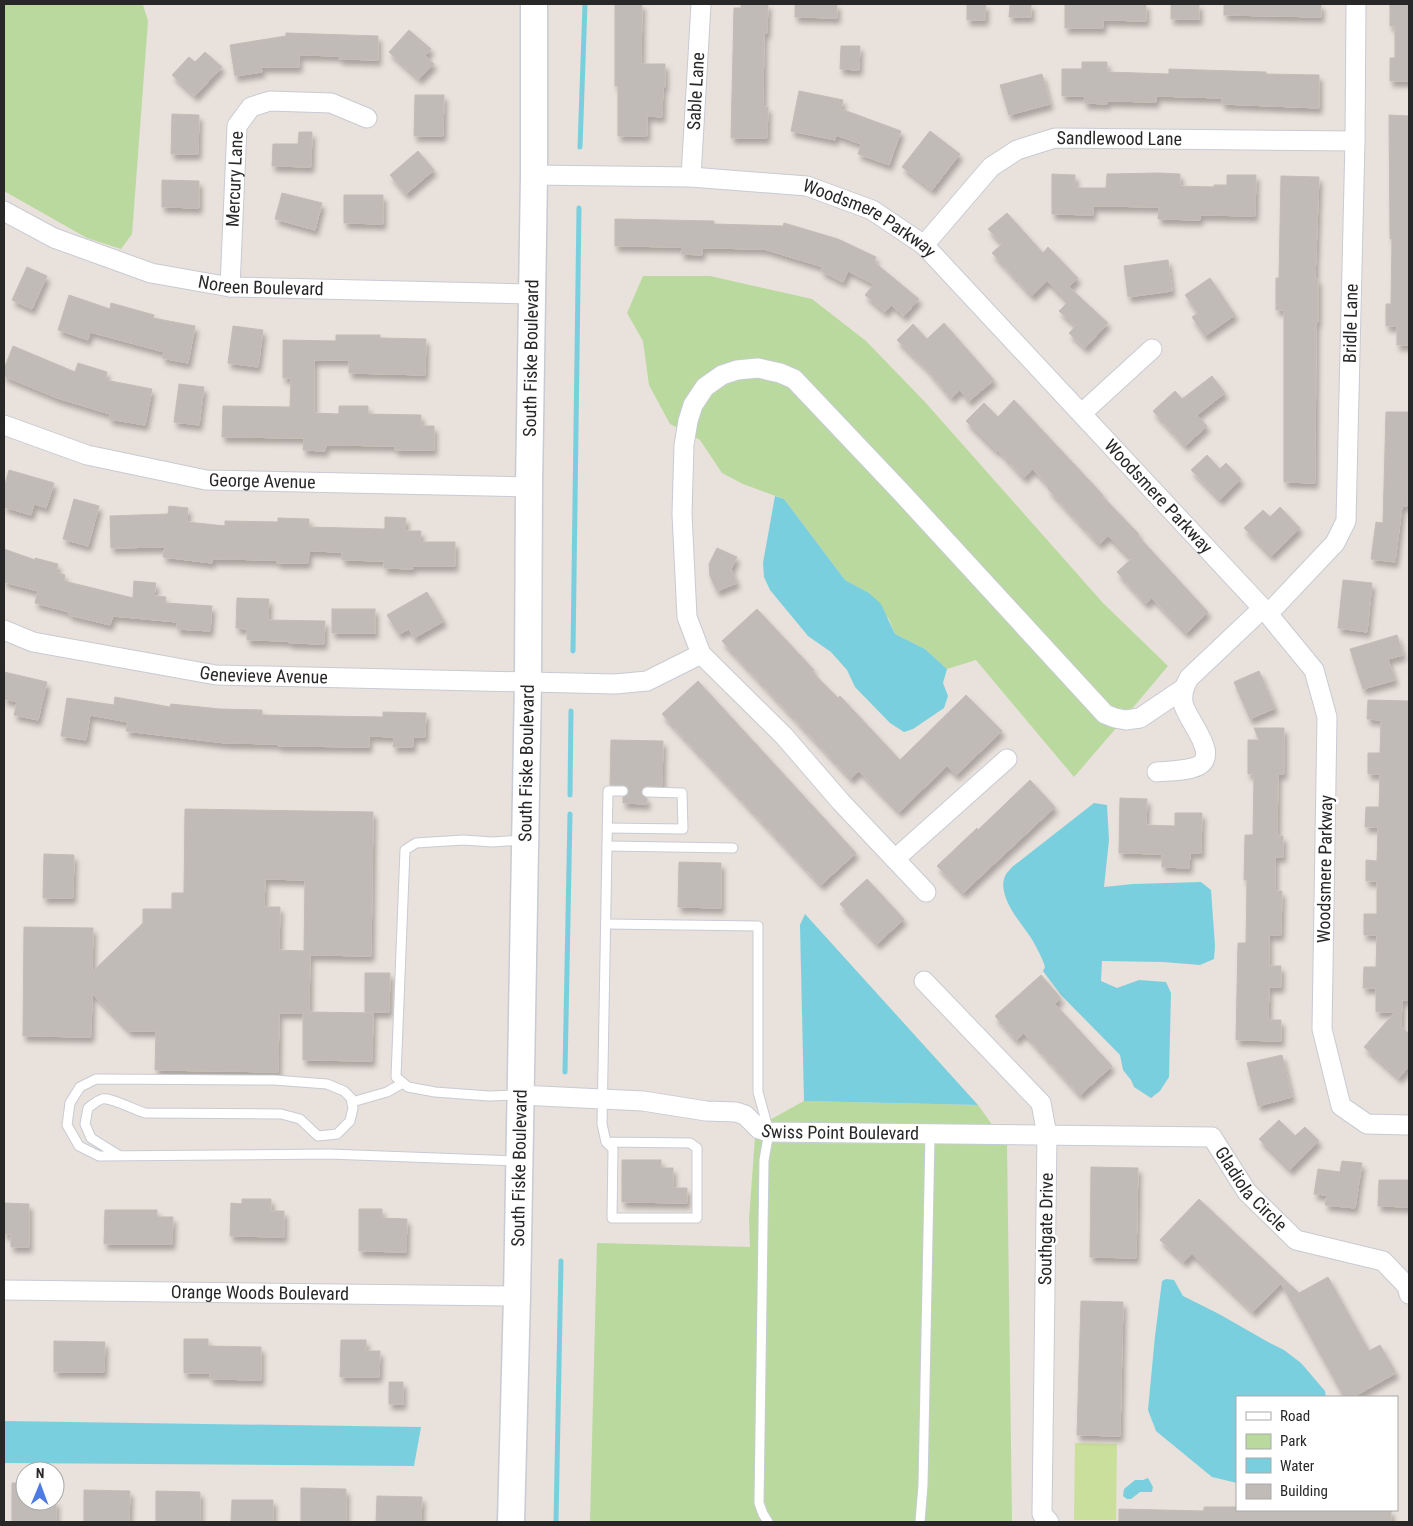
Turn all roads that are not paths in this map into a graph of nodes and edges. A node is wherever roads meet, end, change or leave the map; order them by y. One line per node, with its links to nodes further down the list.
1 (534, 4): 6 (main road, South Fiske Boulevard)
2 (701, 4): 7 (street, Sable Lane)
3 (1356, 4): 5 (street, Bridle Lane)
4 (367, 118): 10 (street, Mercury Lane)
5 (1355, 142): 9 (street, Sandlewood Lane); 16 (street, Bridle Lane)
6 (534, 175): 7 (street, Woodsmere Parkway); 11 (main road, South Fiske Boulevard)
7 (691, 177): 9 (street, Woodsmere Parkway)
8 (4, 210): 10 (street, Noreen Boulevard)
9 (924, 245): 13 (street, Woodsmere Parkway)
10 (230, 287): 11 (street, Noreen Boulevard)
11 (532, 294): 15 (main road, South Fiske Boulevard)
12 (1152, 349): 13 (street)
13 (1082, 413): 16 (street, Woodsmere Parkway)
14 (4, 426): 15 (street, George Avenue)
15 (529, 488): 19 (main road, South Fiske Boulevard)
16 (1266, 611): 20 (street, Bridle Lane); 37 (street, Woodsmere Parkway)
17 (4, 630): 19 (street, Genevieve Avenue)
18 (701, 654): 19 (street, Genevieve Avenue); 20 (street, Bridle Lane); 29 (street)
19 (528, 682): 26 (main road, South Fiske Boulevard)
20 (1183, 689): 22 (street)
21 (1007, 759): 29 (street)
22 (1158, 772)
23 (623, 791): 25 (lane)
24 (648, 792): 25 (lane)
25 (608, 828): 27 (lane)
26 (525, 840): 33 (lane); 34 (main road, South Fiske Boulevard)
27 (607, 846): 28 (lane); 31 (lane)
28 (733, 848)
29 (895, 859): 30 (street)
30 (926, 892)
31 (606, 924): 35 (lane); 38 (lane)
32 (924, 981): 40 (street, Southgate Drive)
33 (403, 1084): 34 (lane); 36 (lane)
34 (520, 1095): 35 (street, Swiss Point Boulevard); 43 (main road, South Fiske Boulevard)
35 (602, 1099): 38 (street, Swiss Point Boulevard); 41 (lane)
36 (352, 1102): 42 (lane); 42 (lane)
37 (1409, 1125)
38 (769, 1132): 39 (street, Swiss Point Boulevard); 48 (lane)
39 (930, 1134): 40 (street, Swiss Point Boulevard); 49 (lane)
40 (1047, 1135): 45 (street, Gladiola Circle); 50 (street, Southgate Drive)
41 (606, 1142): 41 (lane)
42 (120, 1156): 43 (lane)
43 (519, 1161): 46 (main road, South Fiske Boulevard)
44 (4, 1290): 46 (street, Orange Woods Boulevard)
45 (1409, 1294)
46 (517, 1296): 47 (main road, South Fiske Boulevard)
47 (512, 1522)
48 (768, 1522)
49 (920, 1522)
50 (1049, 1522)

